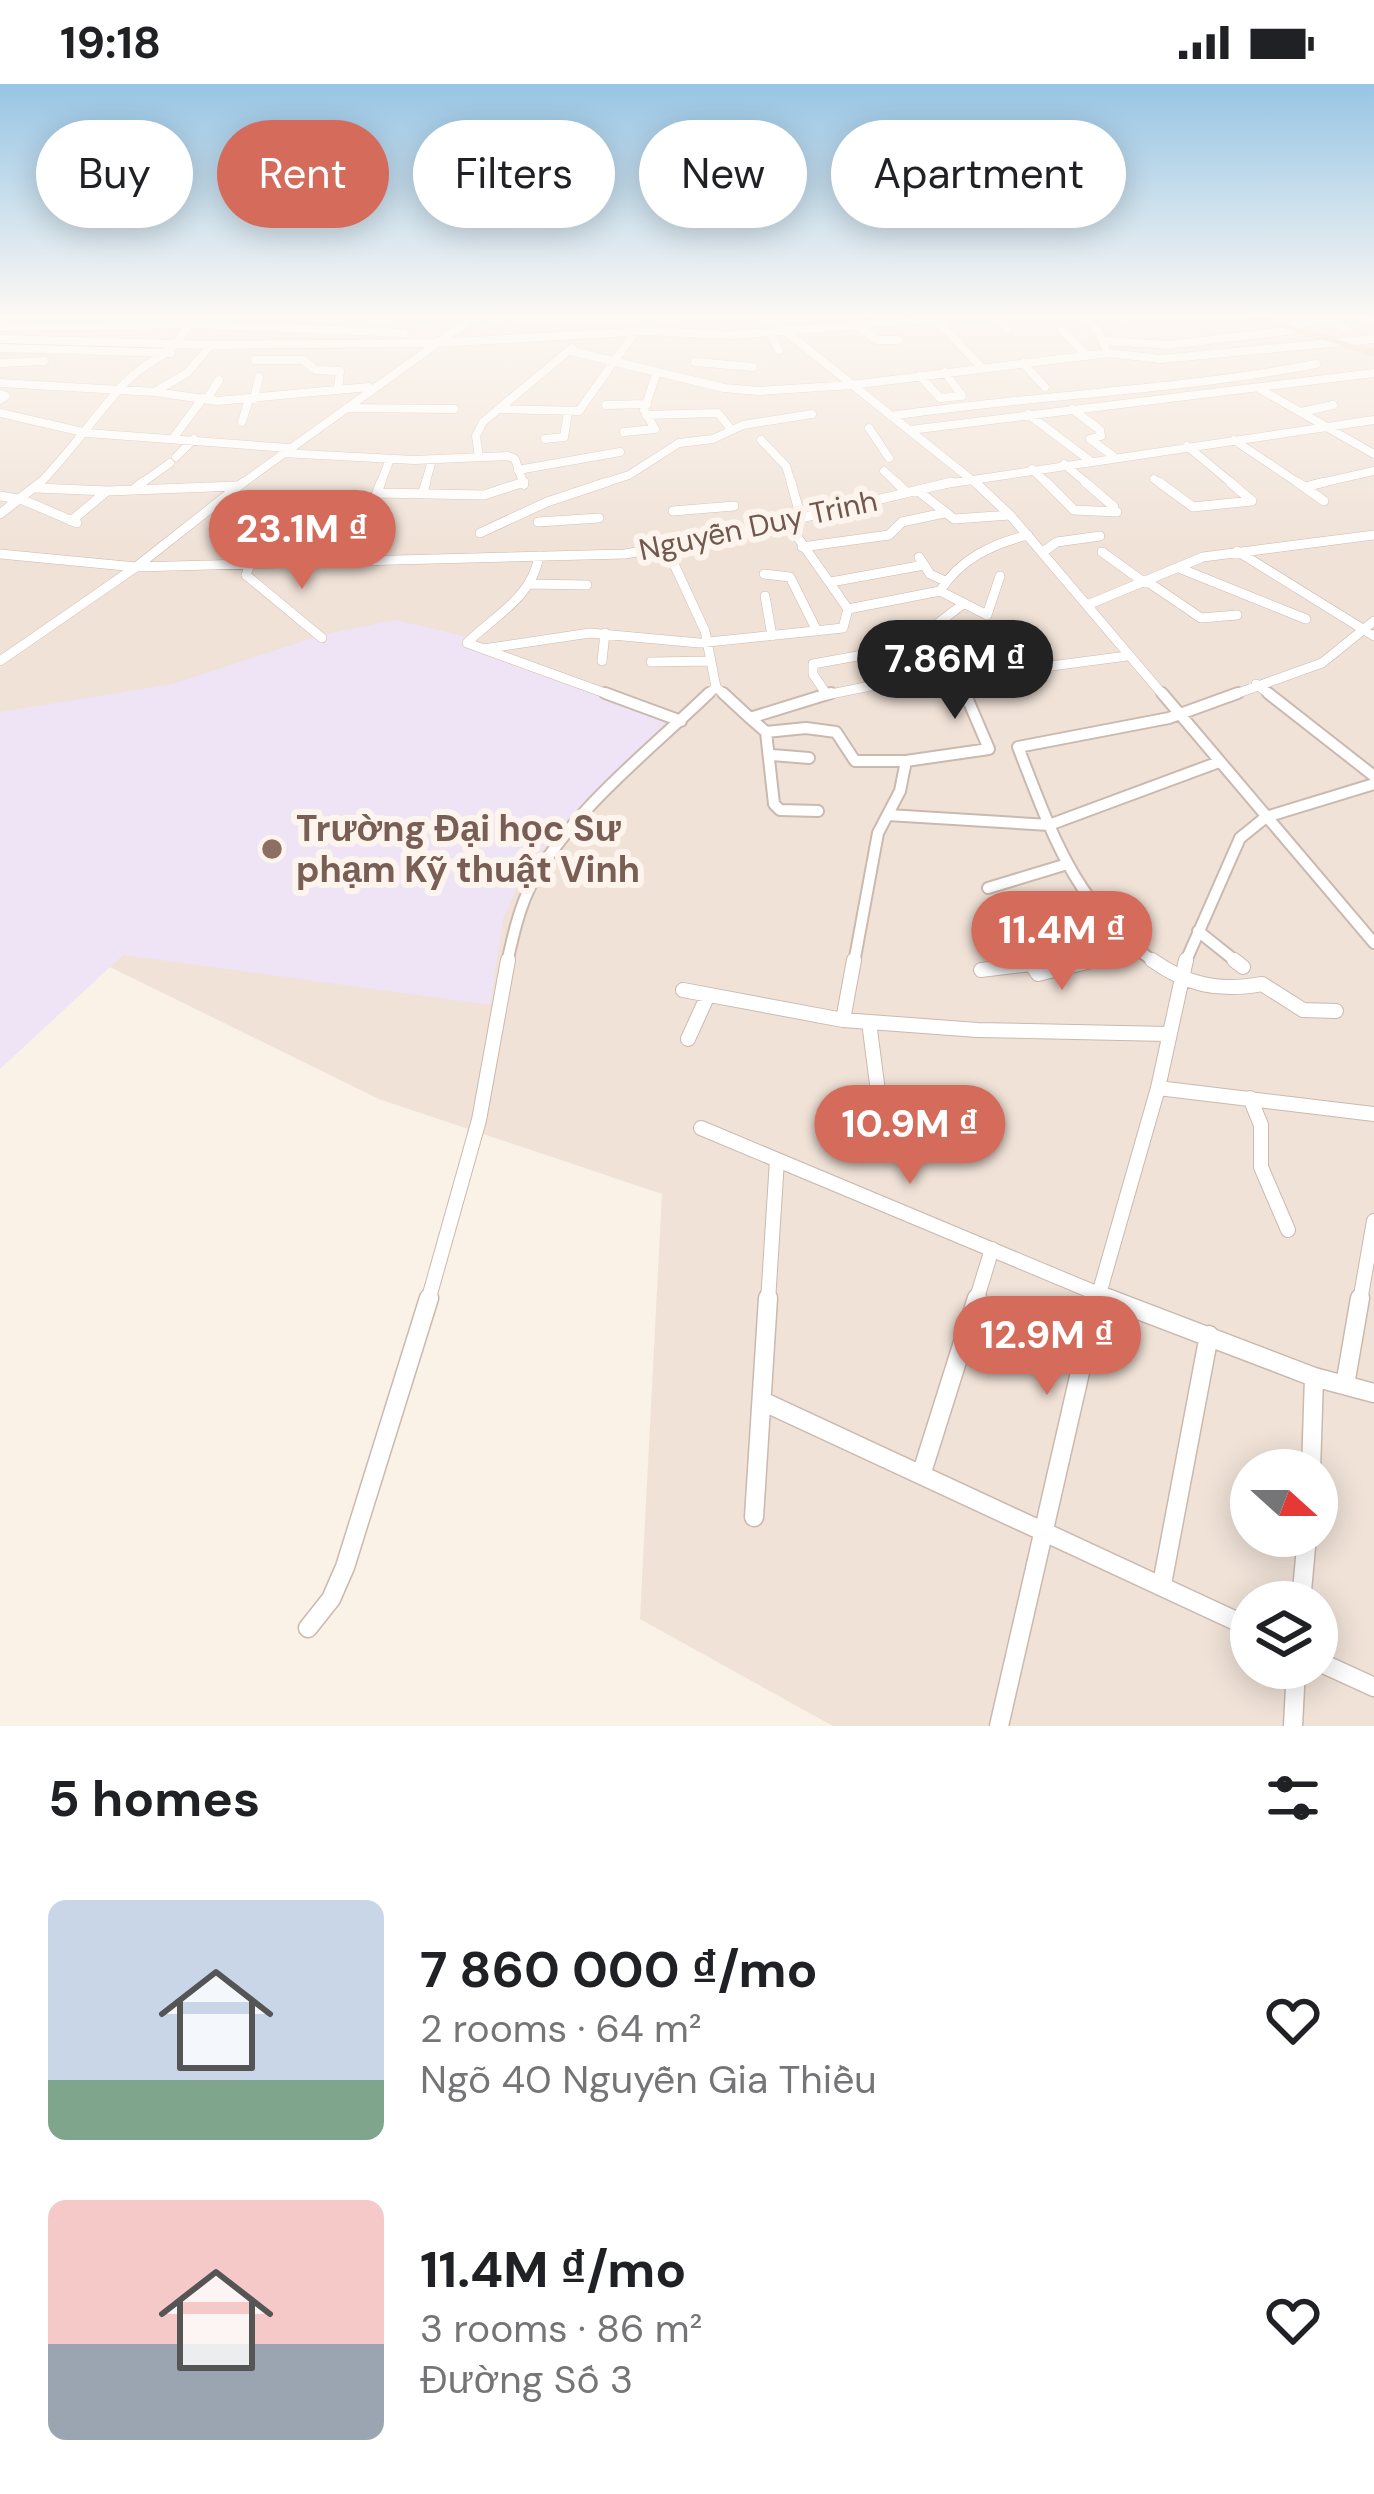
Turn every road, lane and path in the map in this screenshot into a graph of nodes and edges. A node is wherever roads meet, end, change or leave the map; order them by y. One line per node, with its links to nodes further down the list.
1 (116, 394): 39 (street)
2 (167, 394): 16 (street)
3 (209, 394): 16 (street)
4 (253, 394): 17 (street)
5 (302, 394): 17 (street)
6 (364, 394): 21 (street)
7 (521, 394): 24 (street)
8 (592, 394): 26 (street)
9 (650, 394): 18 (street)
10 (863, 394): 31 (street)
11 (936, 394): 12 (street)
12 (960, 394)
13 (1065, 394): 31 (street)
14 (1208, 394): 23 (street)
15 (1268, 394): 25 (street)
16 (205, 399): 17 (street); 40 (street)
17 (251, 399): 33 (street)
18 (647, 404): 19 (street); 30 (street)
19 (606, 405)
20 (1333, 405): 25 (street)
21 (345, 408): 22 (street); 46 (street)
22 (454, 409)
23 (1071, 409): 28 (street); 50 (street)
24 (502, 410): 26 (street); 49 (street)
25 (1300, 412): 34 (street)
26 (568, 413): 42 (street)
27 (812, 414): 35 (street)
28 (1028, 414): 37 (street); 54 (street)
29 (2, 416): 39 (street)
30 (646, 416): 35 (street); 38 (street)
31 (891, 416): 37 (street)
32 (1374, 420): 34 (street, Nguyễn Duy Trinh)
33 (242, 422)
34 (1331, 427): 43 (street, Nguyễn Duy Trinh); 48 (street)
35 (730, 428): 84 (street)
36 (869, 428): 51 (street)
37 (910, 430): 60 (street)
38 (624, 432)
39 (87, 433): 40 (street); 64 (street)
40 (174, 436): 41 (street)
41 (194, 439): 46 (street); 66 (street)
42 (545, 439)
43 (1233, 439): 45 (street, Nguyễn Duy Trinh); 63 (street)
44 (761, 440): 81 (street)
45 (1187, 446): 50 (street, Nguyễn Duy Trinh); 61 (street)
46 (284, 451): 52 (street); 62 (street)
47 (620, 452): 57 (street)
48 (1374, 454)
49 (478, 457): 53 (street); 57 (street)
50 (1114, 457): 54 (street, Nguyễn Duy Trinh)
51 (889, 458)
52 (390, 459): 53 (street); 69 (street)
53 (432, 460): 67 (street)
54 (1089, 460): 55 (street, Nguyễn Duy Trinh)
55 (1064, 464): 56 (street, Nguyễn Duy Trinh); 56 (street)
56 (1032, 469): 60 (street, Nguyễn Duy Trinh)
57 (518, 470): 67 (street)
58 (1374, 470): 63 (street)
59 (884, 471): 68 (street)
60 (970, 478): 68 (street, Nguyễn Duy Trinh); 79 (street)
61 (1154, 479)
62 (238, 485): 66 (street); 97 (street)
63 (1305, 487): 73 (street)
64 (35, 488): 65 (street); 72 (street)
65 (108, 490): 66 (street); 72 (street)
66 (133, 490)
67 (423, 491): 69 (street)
68 (912, 491): 77 (street); 81 (street, Nguyễn Duy Trinh)
69 (378, 493): 75 (street)
70 (0, 496): 72 (street)
71 (291, 499): 75 (street)
72 (23, 500): 78 (street)
73 (1324, 501)
74 (734, 506): 76 (street)
75 (358, 509): 95 (street)
76 (673, 511)
77 (944, 513): 79 (street); 88 (street)
78 (0, 514)
79 (1010, 515): 85 (street)
80 (599, 518): 82 (street)
81 (801, 518): 83 (street, Nguyễn Duy Trinh)
82 (538, 522)
83 (789, 525): 88 (street); 89 (street, Nguyễn Duy Trinh)
84 (480, 533)
85 (1028, 535): 91 (street); 105 (street)
86 (1374, 535): 90 (street)
87 (1100, 536): 91 (street)
88 (802, 547): 101 (street)
89 (667, 549): 94 (street, Nguyễn Duy Trinh); 119 (street)
90 (1237, 551): 98 (street); 113 (street)
91 (1043, 552): 108 (street)
92 (1102, 552): 102 (street)
93 (0, 554): 97 (street, Nguyễn Duy Trinh)
94 (539, 556): 95 (street, Nguyễn Duy Trinh); 103 (street)
95 (307, 562): 96 (street, Nguyễn Duy Trinh)
96 (250, 564): 97 (street, Nguyễn Duy Trinh); 116 (street)
97 (136, 567): 124 (street)
98 (1179, 568): 102 (street); 111 (street)
99 (764, 574): 114 (street)
100 (1000, 576): 107 (street)
101 (831, 582): 105 (street); 109 (street)
102 (1147, 582): 108 (street); 110 (street)
103 (529, 584): 104 (street); 121 (street)
104 (587, 585)
105 (942, 586): 107 (street); 109 (street)
106 (765, 596): 117 (street)
107 (963, 604): 120 (street)
108 (1087, 605): 123 (street)
109 (848, 609): 114 (street)
110 (1237, 615)
111 (1306, 619)
112 (1374, 621): 113 (street)
113 (1361, 628): 118 (street); 130 (street)
114 (817, 631): 117 (street)
115 (604, 633): 119 (street); 121 (street); 125 (street)
116 (319, 636)
117 (772, 636): 119 (street)
118 (1374, 636)
119 (707, 643): 126 (street)
120 (907, 647): 128 (street); 132 (street)
121 (483, 649): 135 (street)
122 (948, 651): 128 (street)
123 (1127, 656): 129 (street); 133 (street)
124 (0, 661)
125 (602, 661)
126 (710, 661): 127 (street); 131 (street)
127 (651, 662)
128 (923, 674): 129 (street); 132 (street)
129 (959, 678): 139 (street)
130 (1256, 684): 133 (street); 141 (street)
131 (716, 687): 134 (street); 135 (street)
132 (827, 695): 134 (street)
133 (1177, 713): 140 (street); 145 (street)
134 (749, 718): 136 (street)
135 (681, 721): 184 (street)
136 (766, 732): 137 (street); 139 (street)
137 (772, 755): 138 (street); 142 (street)
138 (809, 758)
139 (906, 761): 143 (street)
140 (1219, 762): 144 (street); 145 (street)
141 (1374, 780): 144 (street)
142 (818, 812)
143 (888, 815): 145 (street); 159 (street)
144 (1266, 817): 149 (street); 150 (street)
145 (1049, 825): 146 (street)
146 (1064, 865): 147 (street); 152 (street)
147 (988, 888)
148 (1374, 920): 149 (street)
149 (1359, 925): 151 (street)
150 (1198, 931): 153 (street); 155 (street)
151 (1374, 943)
152 (1136, 950): 154 (street); 155 (street)
153 (1244, 967)
154 (981, 970)
155 (1179, 979): 158 (street); 161 (street)
156 (683, 990): 157 (street)
157 (708, 995): 159 (street); 162 (street)
158 (1336, 1010)
159 (843, 1020): 160 (street)
160 (869, 1022): 161 (street); 165 (street)
161 (1168, 1034): 163 (street)
162 (688, 1039)
163 (1158, 1088): 164 (street); 172 (street)
164 (1250, 1098): 166 (street); 170 (street)
165 (958, 1113)
166 (1374, 1114)
167 (701, 1128): 168 (street)
168 (777, 1160): 171 (street); 177 (street)
169 (1374, 1221): 175 (street)
170 (1288, 1230)
171 (992, 1249): 172 (street); 179 (street)
172 (1098, 1294): 173 (street); 181 (street)
173 (1209, 1335): 174 (street); 182 (street)
174 (1314, 1377): 175 (street); 178 (street)
175 (1345, 1385): 176 (street)
176 (1374, 1393)
177 (762, 1401): 179 (street); 180 (street)
178 (1312, 1449)
179 (922, 1472): 181 (street)
180 (754, 1516)
181 (1043, 1530): 182 (street); 188 (street)
182 (1162, 1584): 183 (street)
183 (1230, 1618)
184 (308, 1628)
185 (1338, 1670): 186 (street)
186 (1374, 1687)
187 (1295, 1689): 189 (street)
188 (999, 1726)
189 (1293, 1726)

